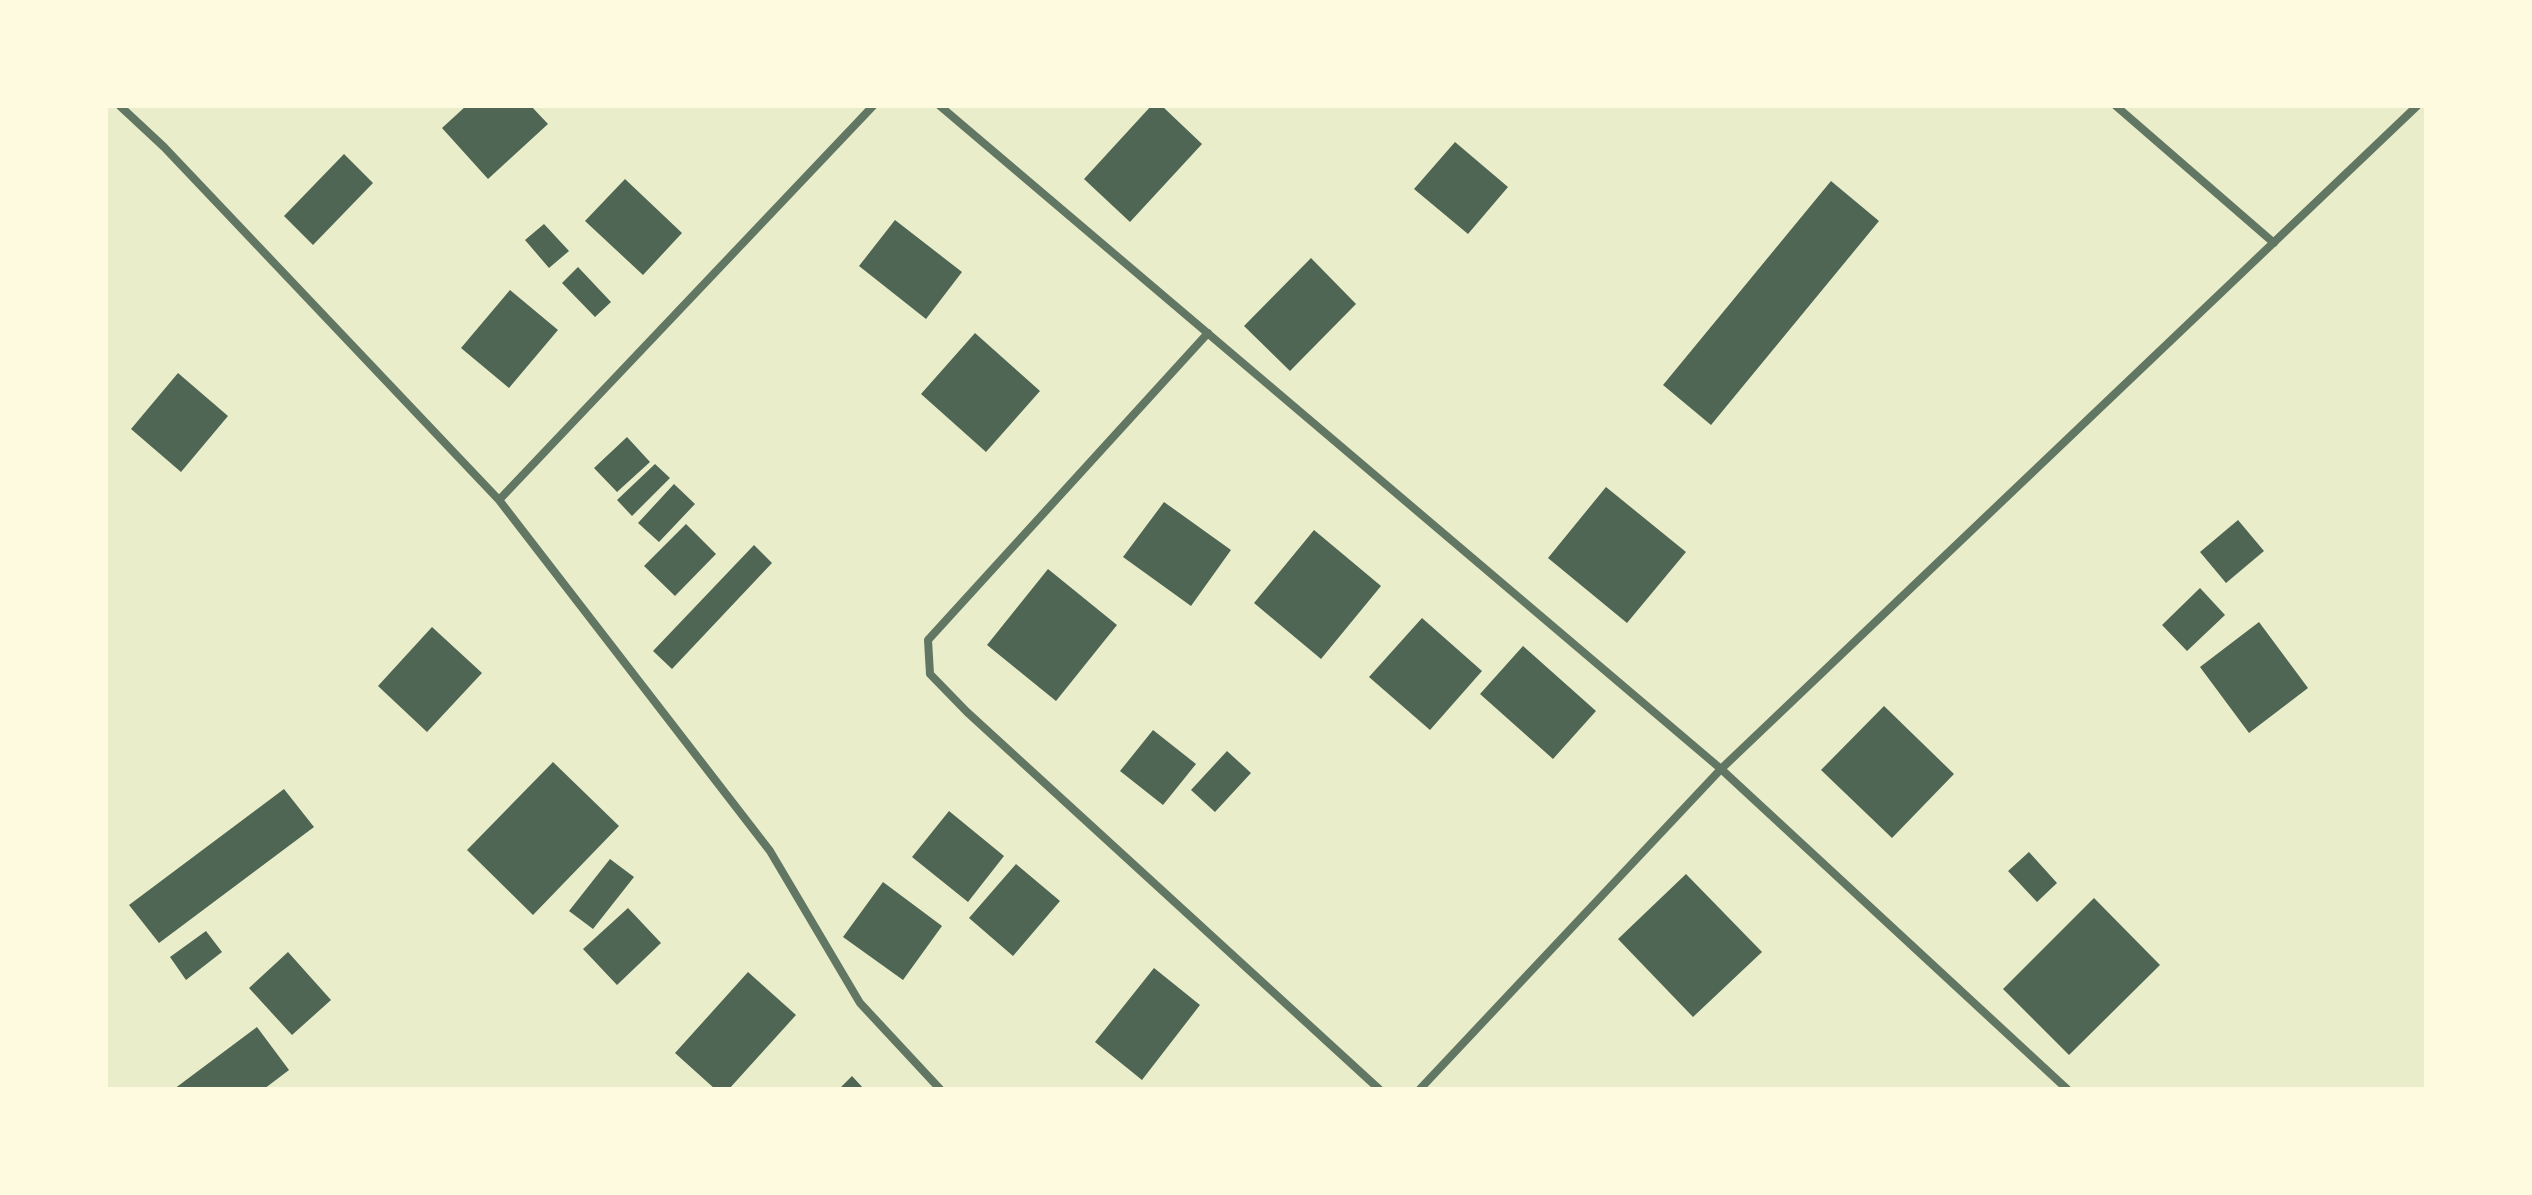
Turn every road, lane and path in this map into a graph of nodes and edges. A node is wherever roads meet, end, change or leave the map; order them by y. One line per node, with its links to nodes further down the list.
1 (120, 106): 8 (street)
2 (873, 106): 8 (street)
3 (940, 106): 7 (street)
4 (2116, 106): 6 (street)
5 (2417, 106): 6 (street)
6 (2274, 243): 9 (street)
7 (1208, 333): 9 (street); 11 (street)
8 (499, 500): 10 (street)
9 (1721, 769): 12 (street); 13 (street)
10 (940, 1089)
11 (1379, 1089)
12 (1420, 1089)
13 (2067, 1089)

